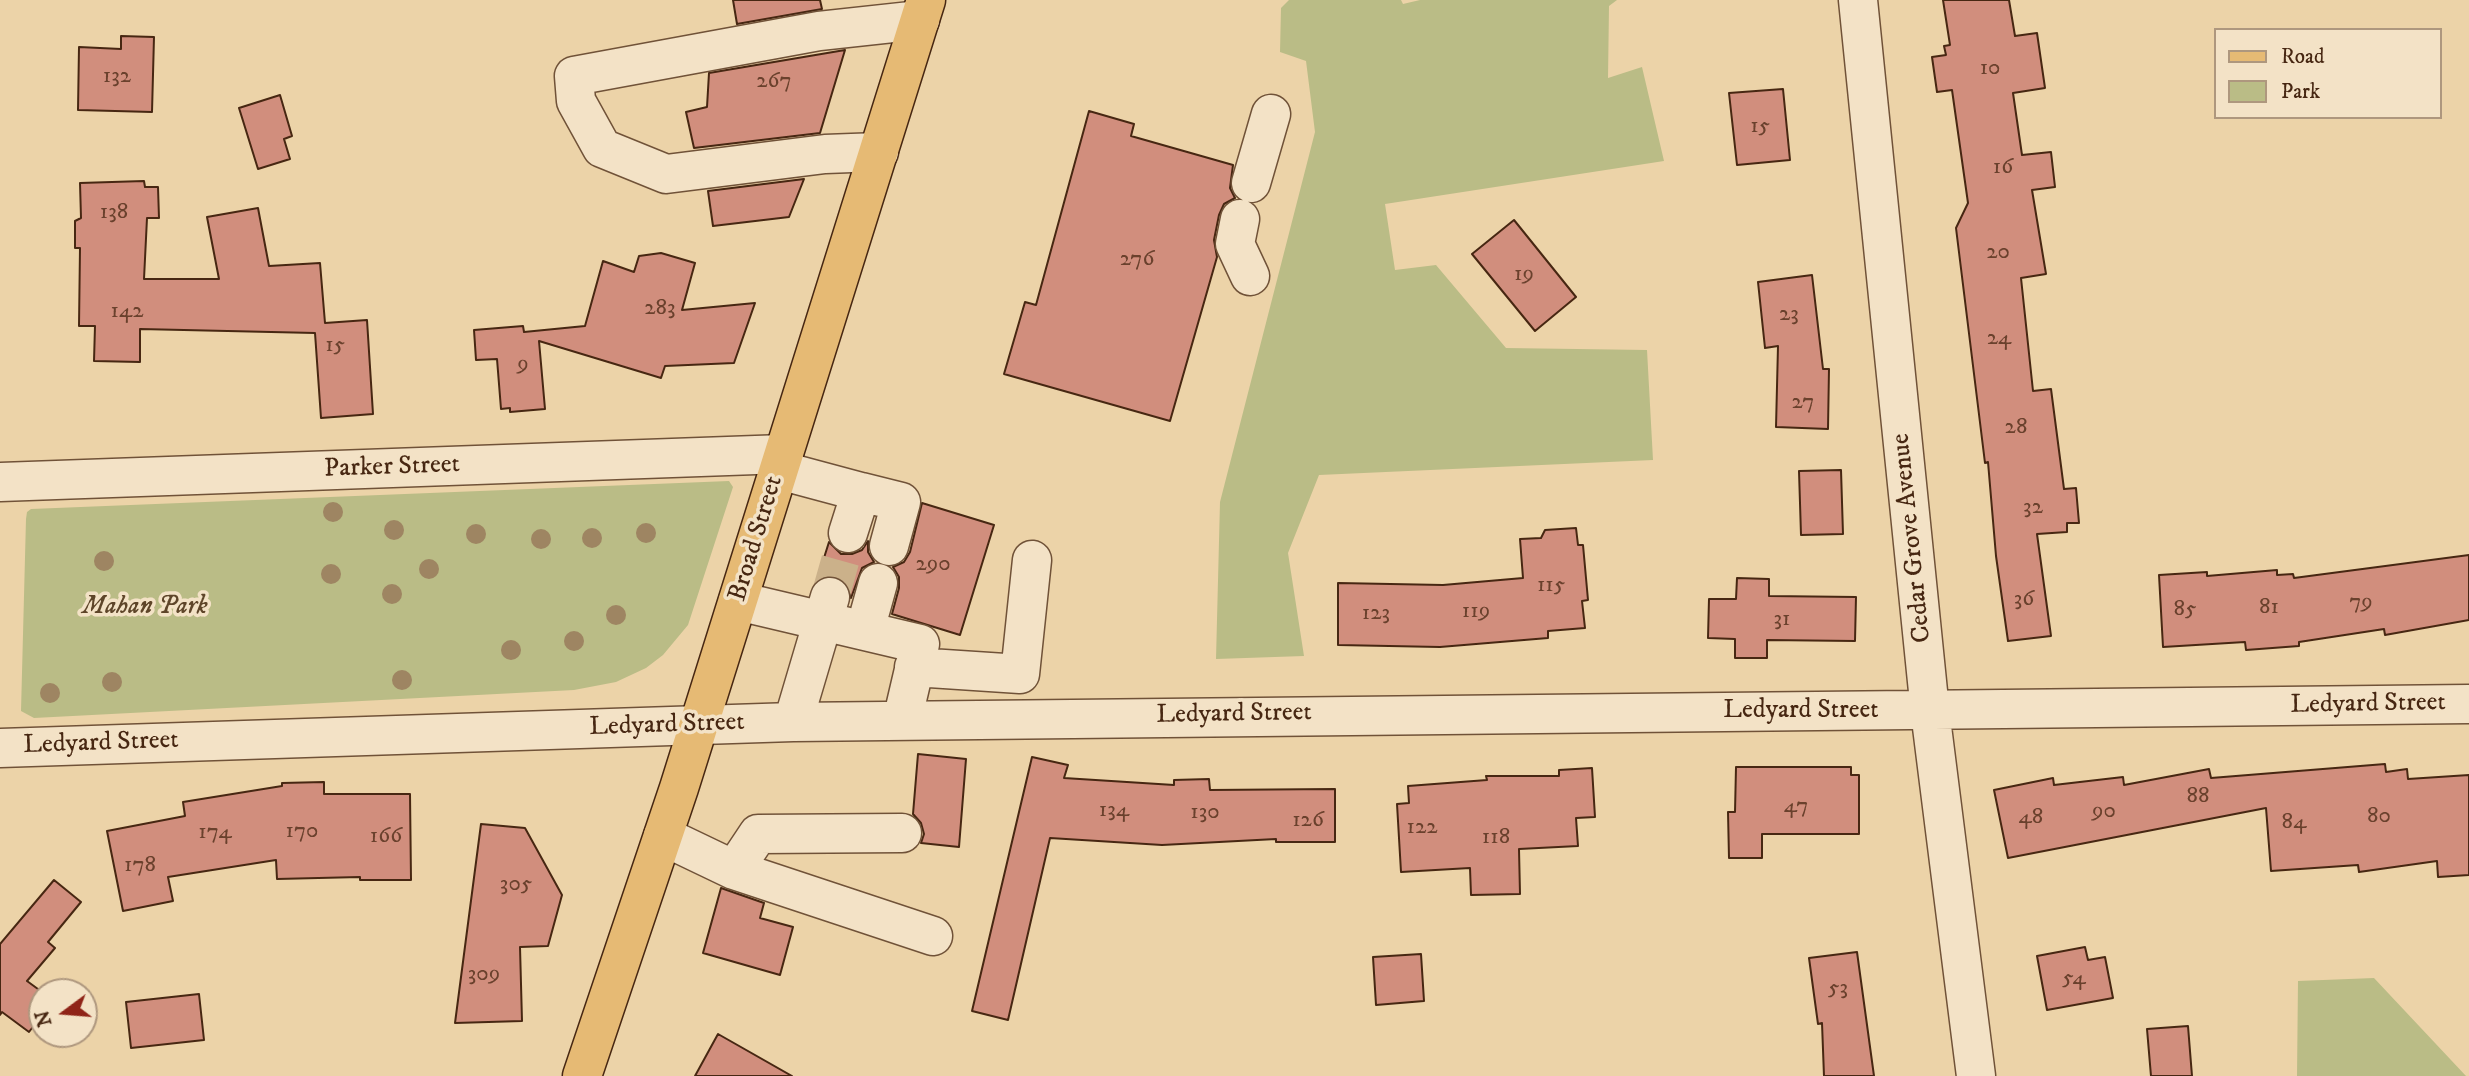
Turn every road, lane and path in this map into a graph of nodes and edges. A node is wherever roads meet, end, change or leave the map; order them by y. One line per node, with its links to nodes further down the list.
1 (1858, 0): 19 (street, Cedar Grove Avenue)
2 (923, 10): 4 (main road, Broad Street); 4 (street)
3 (1271, 114): 5 (street)
4 (878, 152): 6 (main road, Broad Street)
5 (1251, 276)
6 (781, 462): 7 (street, Parker Street); 8 (street, Parker Street); 13 (main road, Broad Street)
7 (0, 482)
8 (861, 492): 9 (street); 10 (street, Parker Street)
9 (848, 533)
10 (889, 547)
11 (1032, 560): 17 (street)
12 (878, 583): 15 (street)
13 (738, 601): 14 (street); 23 (main road, Broad Street)
14 (825, 609): 15 (street); 22 (street)
15 (865, 630): 16 (street)
16 (914, 667): 17 (street); 21 (street)
17 (1020, 674): 20 (street)
18 (2469, 704): 19 (street, Ledyard Street)
19 (1930, 711): 20 (street, Ledyard Street); 30 (street, Cedar Grove Avenue)
20 (1017, 719): 21 (street, Ledyard Street)
21 (902, 721): 22 (street, Ledyard Street)
22 (793, 722): 23 (street, Ledyard Street)
23 (699, 725): 24 (street, Ledyard Street); 26 (main road, Broad Street)
24 (0, 748)
25 (902, 833): 27 (street)
26 (663, 836): 27 (street); 29 (main road, Broad Street)
27 (734, 870): 28 (street)
28 (933, 936)
29 (582, 1076)
30 (1976, 1076)

